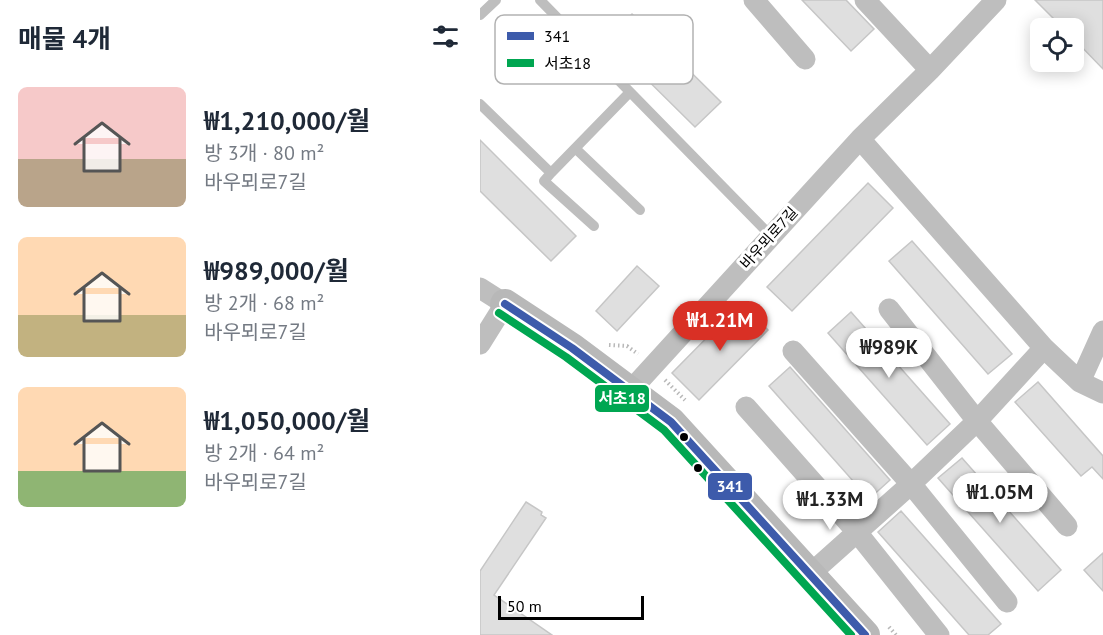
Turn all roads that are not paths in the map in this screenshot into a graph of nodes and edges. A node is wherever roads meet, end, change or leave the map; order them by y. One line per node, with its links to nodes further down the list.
1 (495, 0): 6 (lane)
2 (540, 0): 7 (lane)
3 (754, 0): 8 (street)
4 (865, 0): 9 (street)
5 (996, 0): 9 (street, 바우뫼로7길)
6 (480, 15)
7 (555, 15)
8 (805, 60)
9 (930, 70): 13 (street, 바우뫼로7길)
10 (622, 84): 11 (lane)
11 (630, 92): 14 (lane); 18 (lane)
12 (480, 104): 15 (lane)
13 (860, 139): 18 (street, 바우뫼로7길); 24 (street)
14 (576, 149): 15 (lane); 16 (lane)
15 (551, 173): 17 (lane)
16 (640, 210)
17 (594, 226)
18 (771, 236): 27 (street, 바우뫼로7길)
19 (480, 288): 20 (street)
20 (505, 304): 23 (street); 27 (street)
21 (889, 309): 30 (street)
22 (1103, 331): 26 (street)
23 (480, 344)
24 (1044, 348): 26 (street); 30 (street)
25 (794, 351): 31 (street)
26 (1080, 382): 28 (street)
27 (630, 391): 34 (street)
28 (1103, 393)
29 (746, 406): 33 (street)
30 (977, 421): 31 (street); 32 (street)
31 (911, 484): 33 (street); 35 (street)
32 (1067, 526)
33 (856, 531): 34 (street); 37 (street)
34 (809, 575): 36 (street)
35 (1007, 602)
36 (864, 635)
37 (939, 635)

